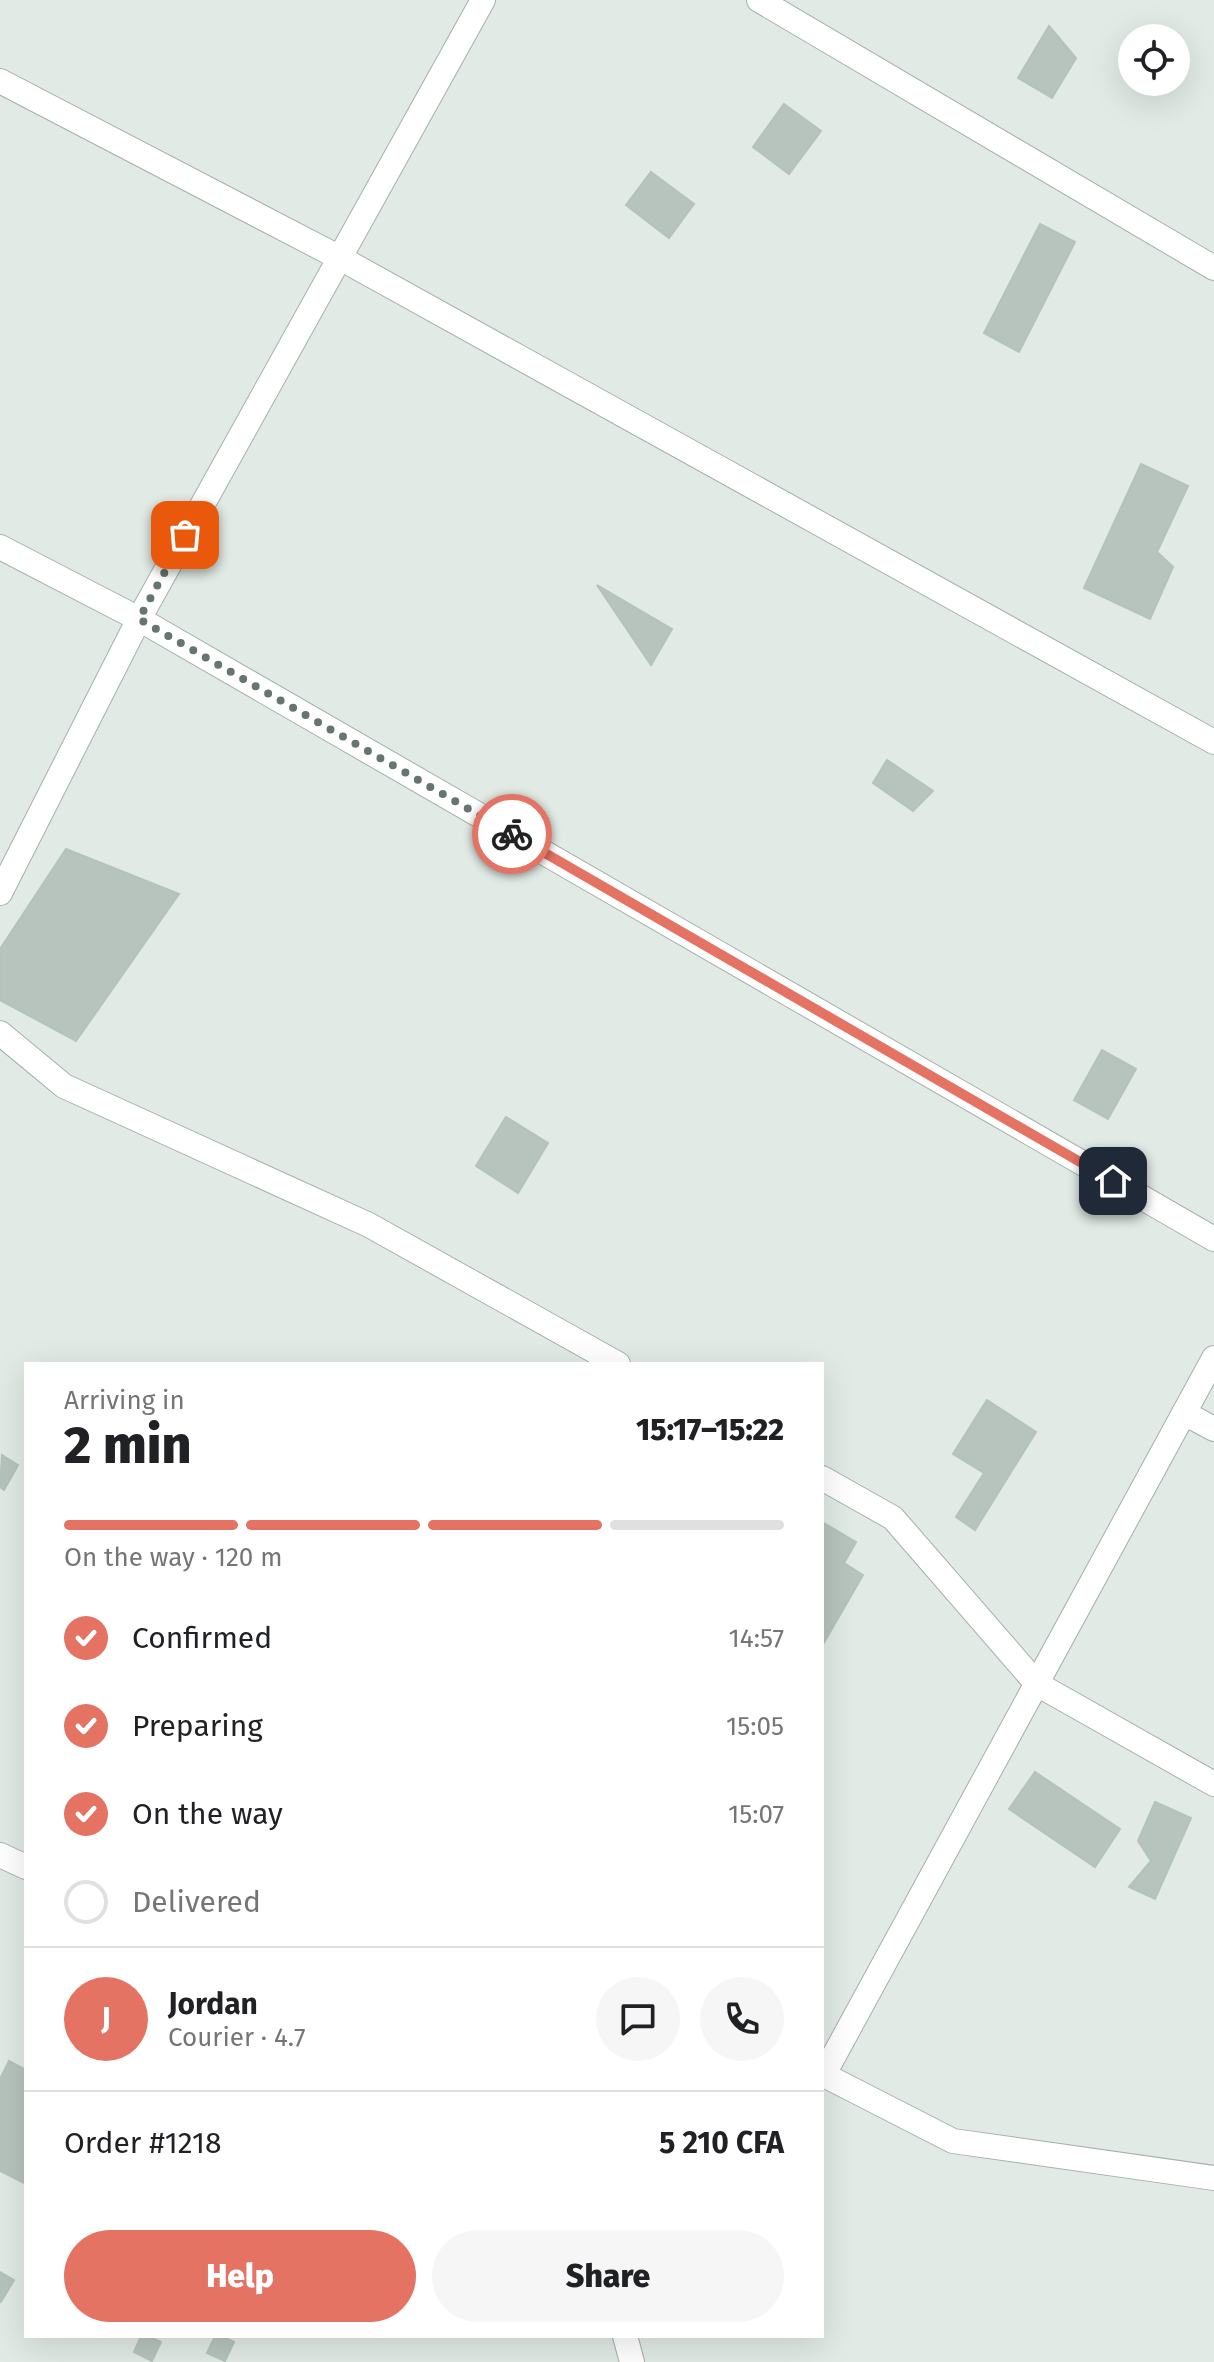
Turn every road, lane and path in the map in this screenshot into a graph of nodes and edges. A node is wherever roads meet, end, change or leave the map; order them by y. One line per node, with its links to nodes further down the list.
1 (483, 0): 4 (street)
2 (759, 0): 5 (street)
3 (0, 81): 4 (street)
4 (340, 258): 7 (street); 8 (street)
5 (1214, 268)
6 (0, 547): 7 (street)
7 (139, 619): 9 (street); 11 (street)
8 (1214, 742)
9 (0, 893)
10 (0, 1033): 13 (street)
11 (1214, 1239)
12 (1214, 1358): 14 (street)
13 (614, 1362)
14 (1184, 1413): 15 (street); 17 (street)
15 (1214, 1429)
16 (824, 1479): 17 (street)
17 (1037, 1684): 18 (street); 21 (street)
18 (1214, 1784)
19 (0, 1855): 20 (street)
20 (24, 1866)
21 (824, 2072)
22 (824, 2075): 23 (street)
23 (1214, 2178)
24 (626, 2338): 25 (street)
25 (632, 2362)

